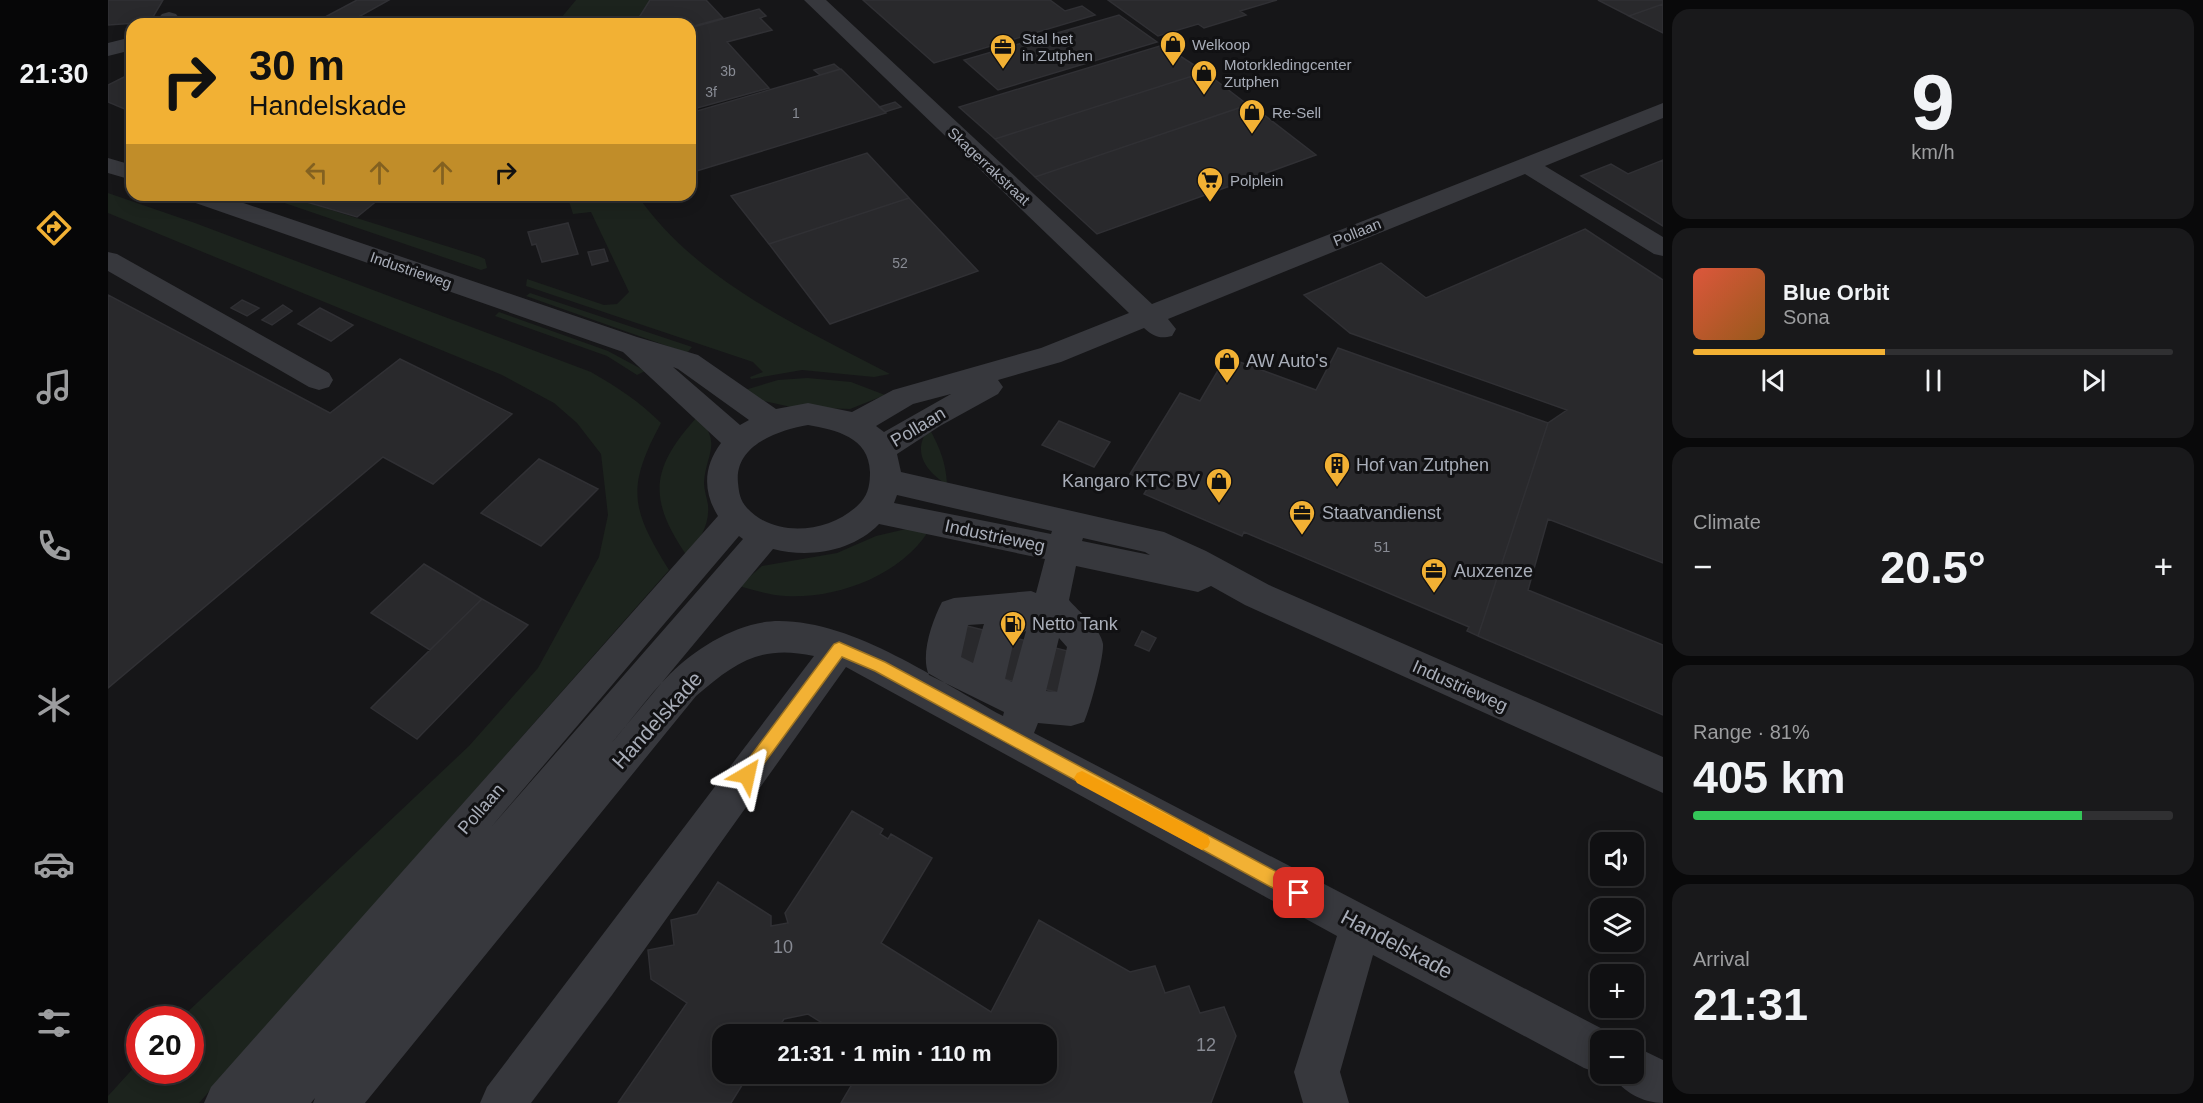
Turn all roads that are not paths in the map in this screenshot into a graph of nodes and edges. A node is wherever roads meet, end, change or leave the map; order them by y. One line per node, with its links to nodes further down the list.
1 (814, 0): 11 (street, Skagerrakstraat)
2 (126, 45): 3 (street)
3 (108, 50)
4 (1663, 110): 5 (street, Pollaan)
5 (1526, 164): 9 (street); 11 (street, Pollaan)
6 (108, 165): 7 (street)
7 (126, 171)
8 (213, 201): 12 (street, Industrieweg)
9 (1663, 248)
10 (108, 260): 14 (street)
11 (1157, 324): 13 (street, Pollaan)
12 (627, 344): 15 (street, Industrieweg); 17 (street, Industrieweg)
13 (1051, 355): 16 (street, Pollaan); 18 (street, Pollaan)
14 (319, 381)
15 (771, 421): 16 (street); 17 (street)
16 (854, 424): 18 (street)
17 (738, 441): 21 (street)
18 (881, 449): 19 (street)
19 (888, 481): 20 (street); 22 (street, Industrieweg)
20 (874, 511): 21 (street); 22 (street, Industrieweg)
21 (751, 526): 32 (street, Pollaan); 33 (street)
22 (1067, 537): 23 (street); 27 (street, Industrieweg)
23 (1051, 603): 25 (street); 25 (street); 26 (street)
24 (839, 649): 26 (street, Handelskade); 34 (street, Handelskade); 35 (street)
25 (985, 687): 26 (street)
26 (1020, 723): 28 (street, Handelskade)
27 (1663, 775)
28 (1361, 925): 29 (street, Handelskade); 36 (street)
29 (1590, 1047)
30 (1644, 1075): 31 (street)
31 (1663, 1085)
32 (227, 1103)
33 (281, 1103)
34 (336, 1103)
35 (503, 1103)
36 (1326, 1103)

